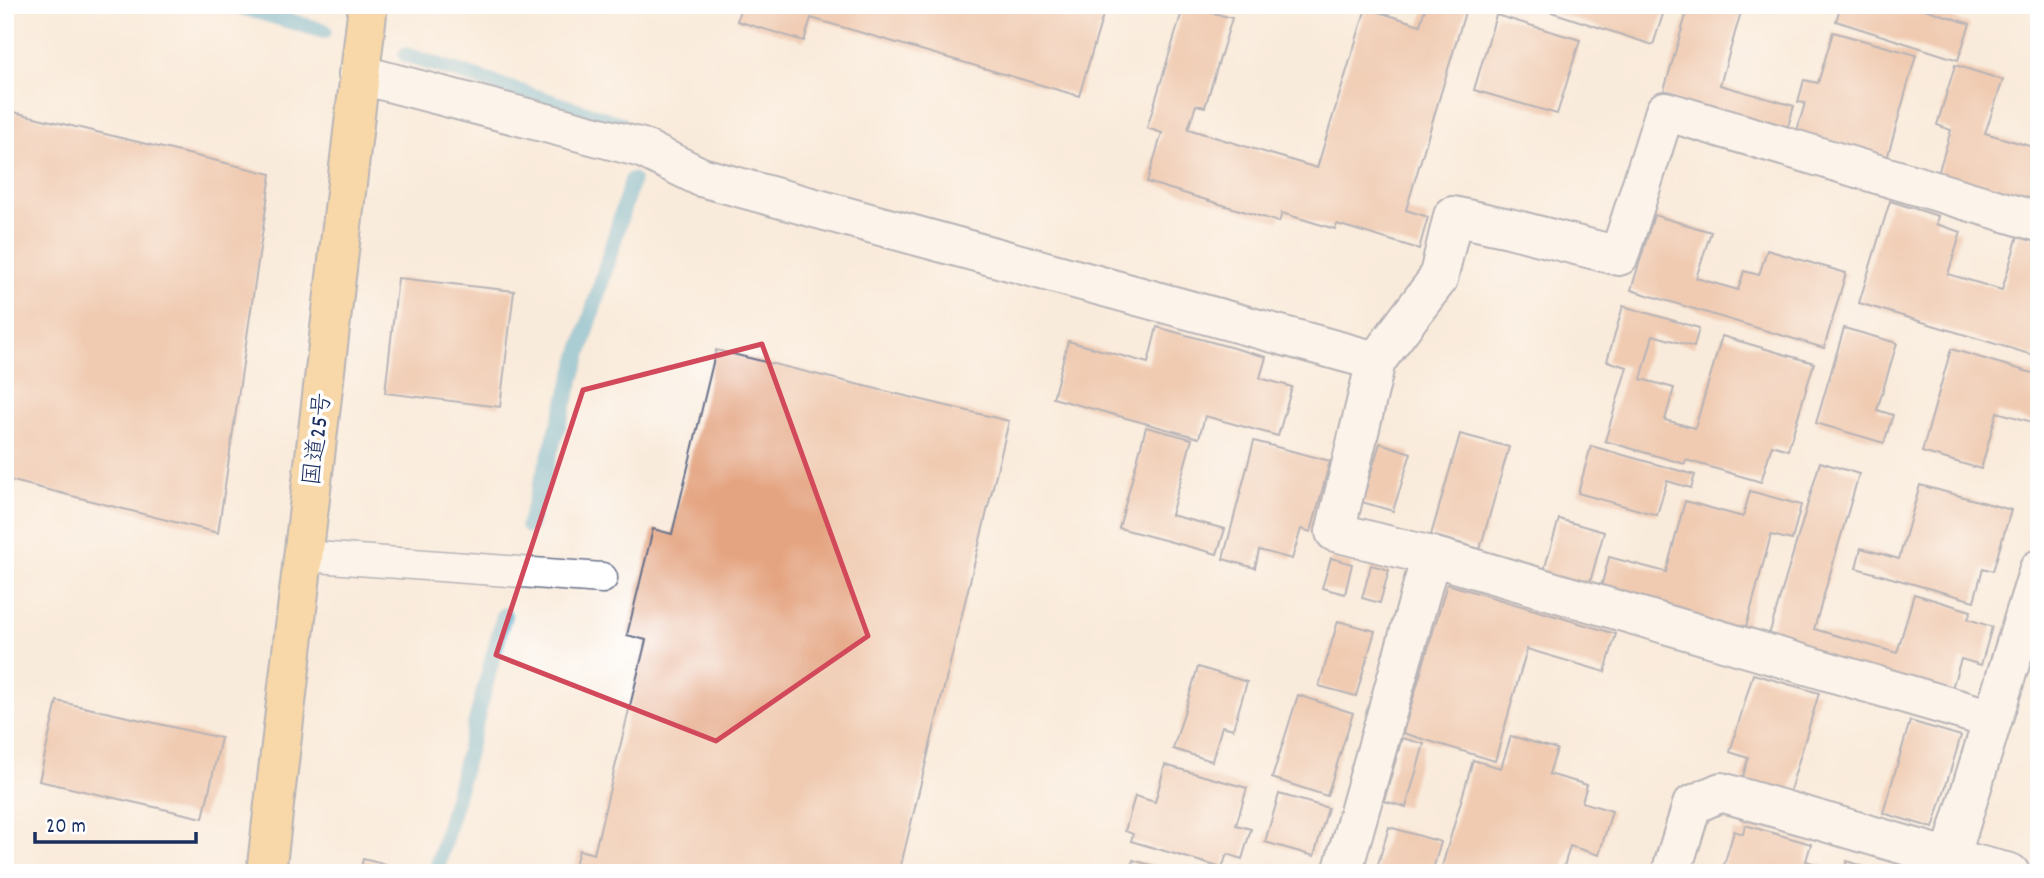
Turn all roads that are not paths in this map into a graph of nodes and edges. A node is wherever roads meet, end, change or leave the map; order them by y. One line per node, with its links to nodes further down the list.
1 (368, 5): 2 (highway, 国道25号)
2 (358, 74): 4 (street); 5 (highway, 国道25号)
3 (2039, 222): 4 (street)
4 (1376, 361): 6 (street)
5 (303, 556): 8 (lane); 11 (highway, 国道25号)
6 (1431, 556): 9 (street); 12 (street)
7 (2039, 569): 9 (street)
8 (602, 578)
9 (1992, 719): 10 (street)
10 (1950, 858): 13 (street); 14 (street)
11 (266, 873)
12 (1342, 873)
13 (1671, 873)
14 (2010, 873)

